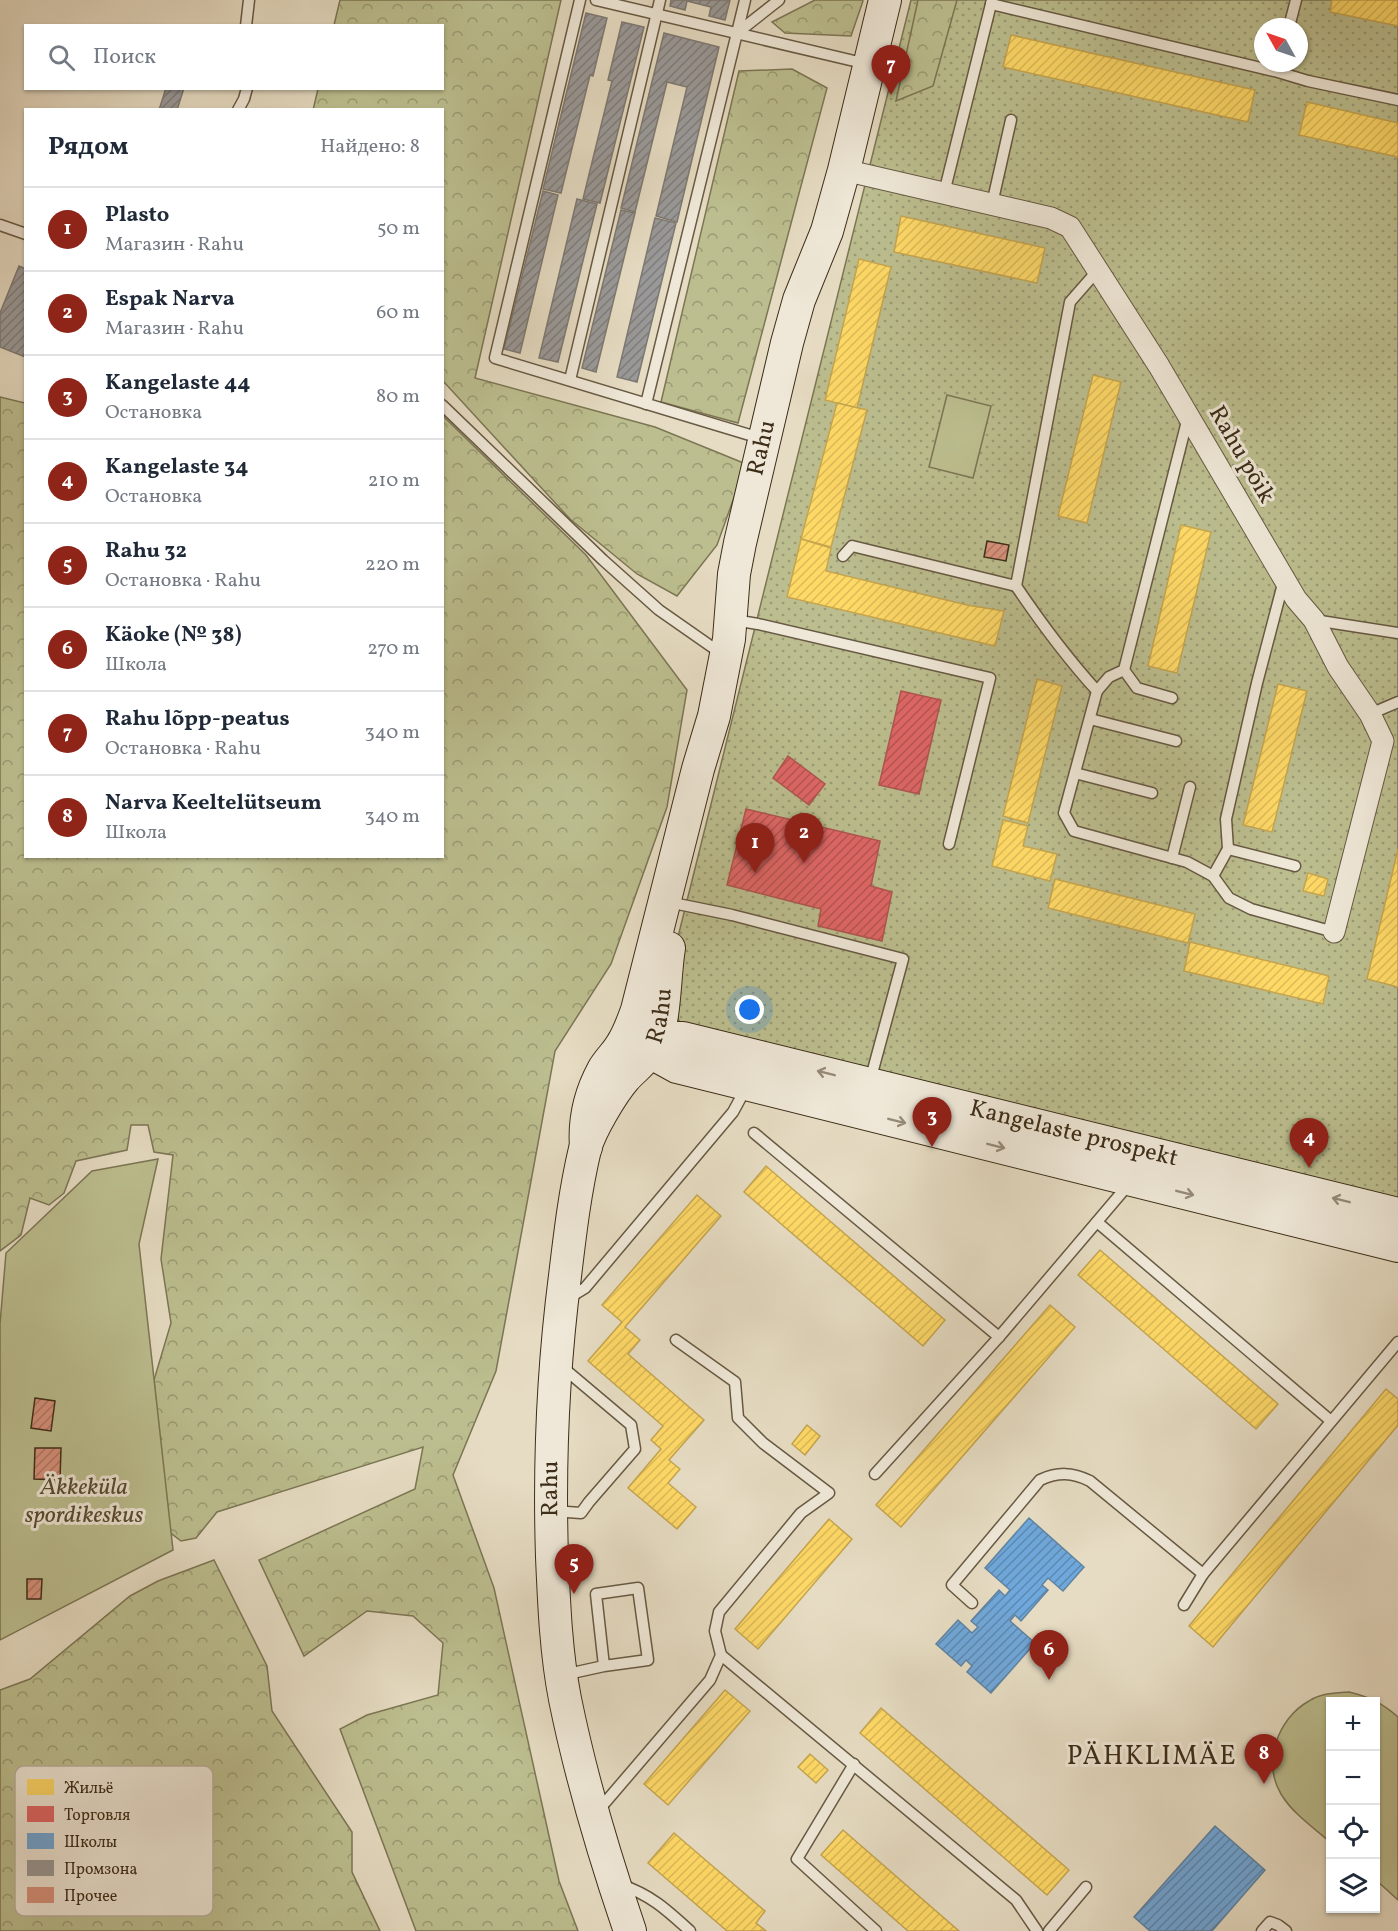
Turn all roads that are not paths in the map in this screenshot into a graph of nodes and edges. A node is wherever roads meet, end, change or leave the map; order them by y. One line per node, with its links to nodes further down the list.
1 (249, 0): 12 (lane)
2 (580, 0): 27 (lane)
3 (596, 0): 10 (lane)
4 (660, 0): 10 (lane)
5 (745, 0): 13 (lane)
6 (779, 0): 13 (lane)
7 (885, 0): 15 (main road, Rahu)
8 (1296, 0): 11 (lane)
9 (991, 2): 14 (lane); 22 (lane)
10 (656, 14): 13 (lane); 27 (lane)
11 (1291, 18)
12 (246, 24)
13 (737, 33): 15 (lane); 28 (lane)
14 (1254, 61)
15 (870, 64): 21 (main road, Rahu)
16 (1289, 72): 18 (lane)
17 (246, 90): 19 (lane)
18 (1398, 100)
19 (239, 108)
20 (1011, 120): 23 (lane)
21 (844, 170): 22 (street, Rahu põik); 31 (main road, Rahu)
22 (944, 193): 23 (street, Rahu põik)
23 (992, 204): 26 (street, Rahu põik)
24 (0, 225): 25 (lane)
25 (24, 233)
26 (1098, 270): 30 (street, Rahu põik); 34 (lane)
27 (570, 380): 28 (lane)
28 (646, 404): 31 (lane)
29 (444, 407): 38 (lane)
30 (1191, 419): 33 (street, Rahu põik); 39 (lane)
31 (764, 439): 35 (main road, Rahu)
32 (843, 556): 34 (lane)
33 (1285, 577): 36 (street, Rahu põik); 50 (lane)
34 (1016, 586): 40 (lane)
35 (731, 620): 38 (main road, Rahu); 49 (lane)
36 (1314, 620): 37 (lane); 43 (street, Rahu põik)
37 (1398, 633)
38 (726, 657): 54 (main road, Rahu)
39 (1124, 670): 40 (lane); 41 (lane)
40 (1097, 691): 44 (lane)
41 (1172, 698)
42 (1398, 702): 43 (lane)
43 (1370, 714): 55 (street, Rahu põik)
44 (1089, 719): 45 (lane); 46 (lane)
45 (1176, 741)
46 (1075, 773): 48 (lane); 51 (lane)
47 (1190, 787): 51 (lane)
48 (1152, 793)
49 (949, 844)
50 (1228, 849): 52 (lane); 53 (lane)
51 (1172, 858): 53 (lane)
52 (1295, 866)
53 (1213, 876): 55 (lane)
54 (665, 902): 56 (main road, Rahu); 60 (lane)
55 (1334, 932)
56 (650, 1009): 57 (main road); 58 (main road, Rahu)
57 (663, 1047): 58 (main road); 59 (main road, Kangelaste prospekt); 60 (main road, Kangelaste prospekt, one-way to 57); 62 (main road, Rahu)
58 (613, 1056): 62 (main road, Rahu)
59 (748, 1084): 63 (main road, Kangelaste prospekt, one-way to 63); 67 (lane)
60 (869, 1084): 64 (main road, Kangelaste prospekt, one-way to 60)
61 (753, 1133): 68 (lane)
62 (586, 1147): 67 (main road, Rahu)
63 (1133, 1180): 65 (lane); 66 (main road, Kangelaste prospekt, one-way to 66)
64 (1398, 1214)
65 (1097, 1222): 68 (lane); 72 (lane)
66 (1398, 1246)
67 (561, 1303): 71 (main road, Rahu)
68 (999, 1337): 73 (lane)
69 (676, 1340): 78 (lane)
70 (1398, 1342): 72 (lane)
71 (556, 1362): 74 (main road, Rahu); 74 (lane)
72 (1331, 1421): 75 (lane)
73 (875, 1474)
74 (550, 1511): 80 (main road, Rahu)
75 (1203, 1574): 76 (lane); 77 (lane)
76 (972, 1603)
77 (1184, 1605)
78 (722, 1655): 81 (lane); 82 (lane)
79 (604, 1666): 79 (lane); 80 (lane)
80 (562, 1675): 82 (main road, Rahu)
81 (854, 1764): 87 (lane); 88 (lane)
82 (593, 1817): 83 (main road, Rahu)
83 (613, 1881): 85 (main road, Rahu); 86 (lane)
84 (1086, 1887): 89 (lane)
85 (630, 1931)
86 (690, 1931)
87 (876, 1931)
88 (1037, 1931)
89 (1048, 1931)
90 (1262, 1931): 91 (lane)
91 (1286, 1931)

